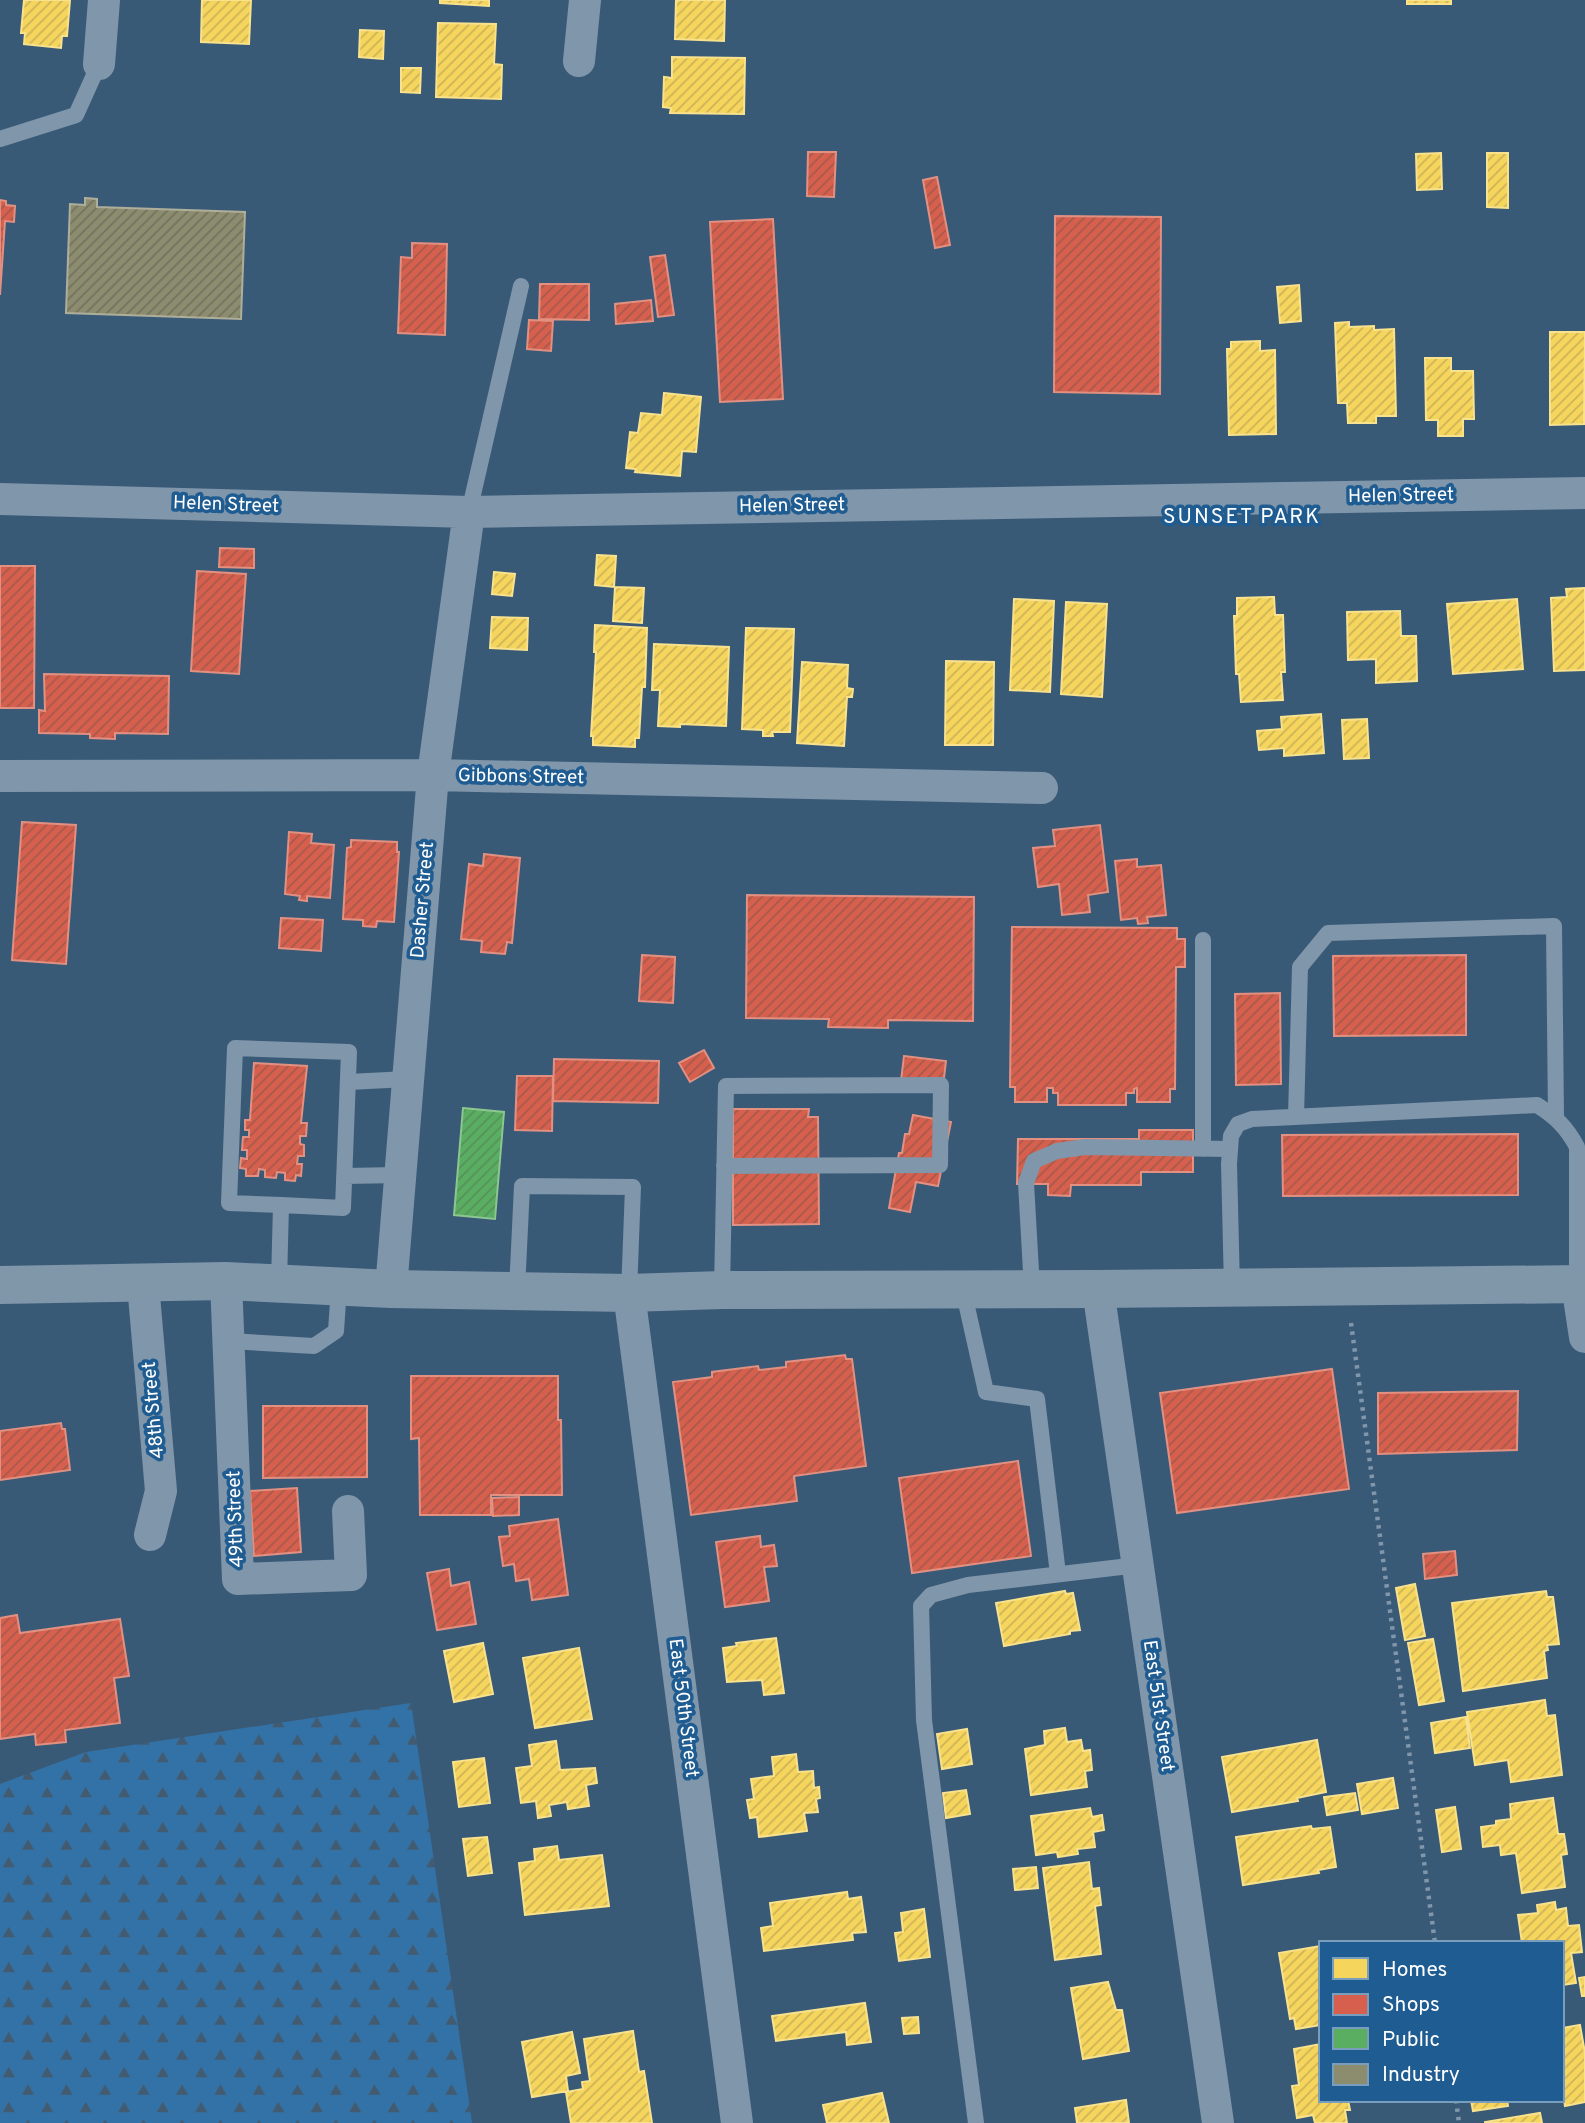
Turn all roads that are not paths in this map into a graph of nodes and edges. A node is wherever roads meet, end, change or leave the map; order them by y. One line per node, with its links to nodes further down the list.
1 (104, 0): 4 (street)
2 (585, 0): 3 (street)
3 (579, 61)
4 (99, 64): 5 (lane)
5 (0, 139)
6 (521, 286): 9 (lane)
7 (1585, 493): 9 (street, Helen Street)
8 (0, 499): 9 (street, Helen Street)
9 (468, 512): 10 (street, Dasher Street)
10 (433, 775): 11 (street, Gibbons Street); 12 (street, Gibbons Street); 14 (street, Dasher Street)
11 (0, 776)
12 (1042, 788)
13 (1203, 940): 18 (lane)
14 (408, 1079): 15 (lane); 22 (street, Dasher Street)
15 (348, 1082): 21 (lane); 23 (lane)
16 (1296, 1117): 17 (lane); 17 (lane); 19 (lane)
17 (1556, 1117): 27 (lane)
18 (1203, 1149): 19 (lane); 33 (lane)
19 (1230, 1149): 30 (lane)
20 (724, 1166): 20 (lane); 36 (lane)
21 (344, 1175): 22 (lane); 23 (lane)
22 (400, 1175): 31 (street, Dasher Street)
23 (281, 1205): 25 (lane)
24 (226, 1282): 25 (main road); 26 (main road); 39 (street, 49th Street)
25 (279, 1283): 29 (main road)
26 (144, 1284): 28 (main road); 41 (street, 48th Street)
27 (1581, 1284): 30 (main road); 38 (street)
28 (0, 1285)
29 (339, 1287): 31 (main road); 39 (lane)
30 (1231, 1288): 34 (main road)
31 (391, 1289): 35 (main road)
32 (963, 1289): 33 (main road); 36 (main road); 43 (lane)
33 (1032, 1289): 34 (main road)
34 (1098, 1289): 42 (street, East 51st Street)
35 (517, 1290): 37 (main road); 37 (lane)
36 (722, 1290): 37 (main road)
37 (629, 1293): 44 (street, East 50th Street)
38 (1585, 1337)
39 (229, 1342): 40 (street, 49th Street)
40 (348, 1511)
41 (150, 1535)
42 (1138, 1565): 43 (lane); 46 (street, East 51st Street)
43 (1058, 1574): 45 (lane)
44 (737, 2123)
45 (976, 2123)
46 (1218, 2123)

